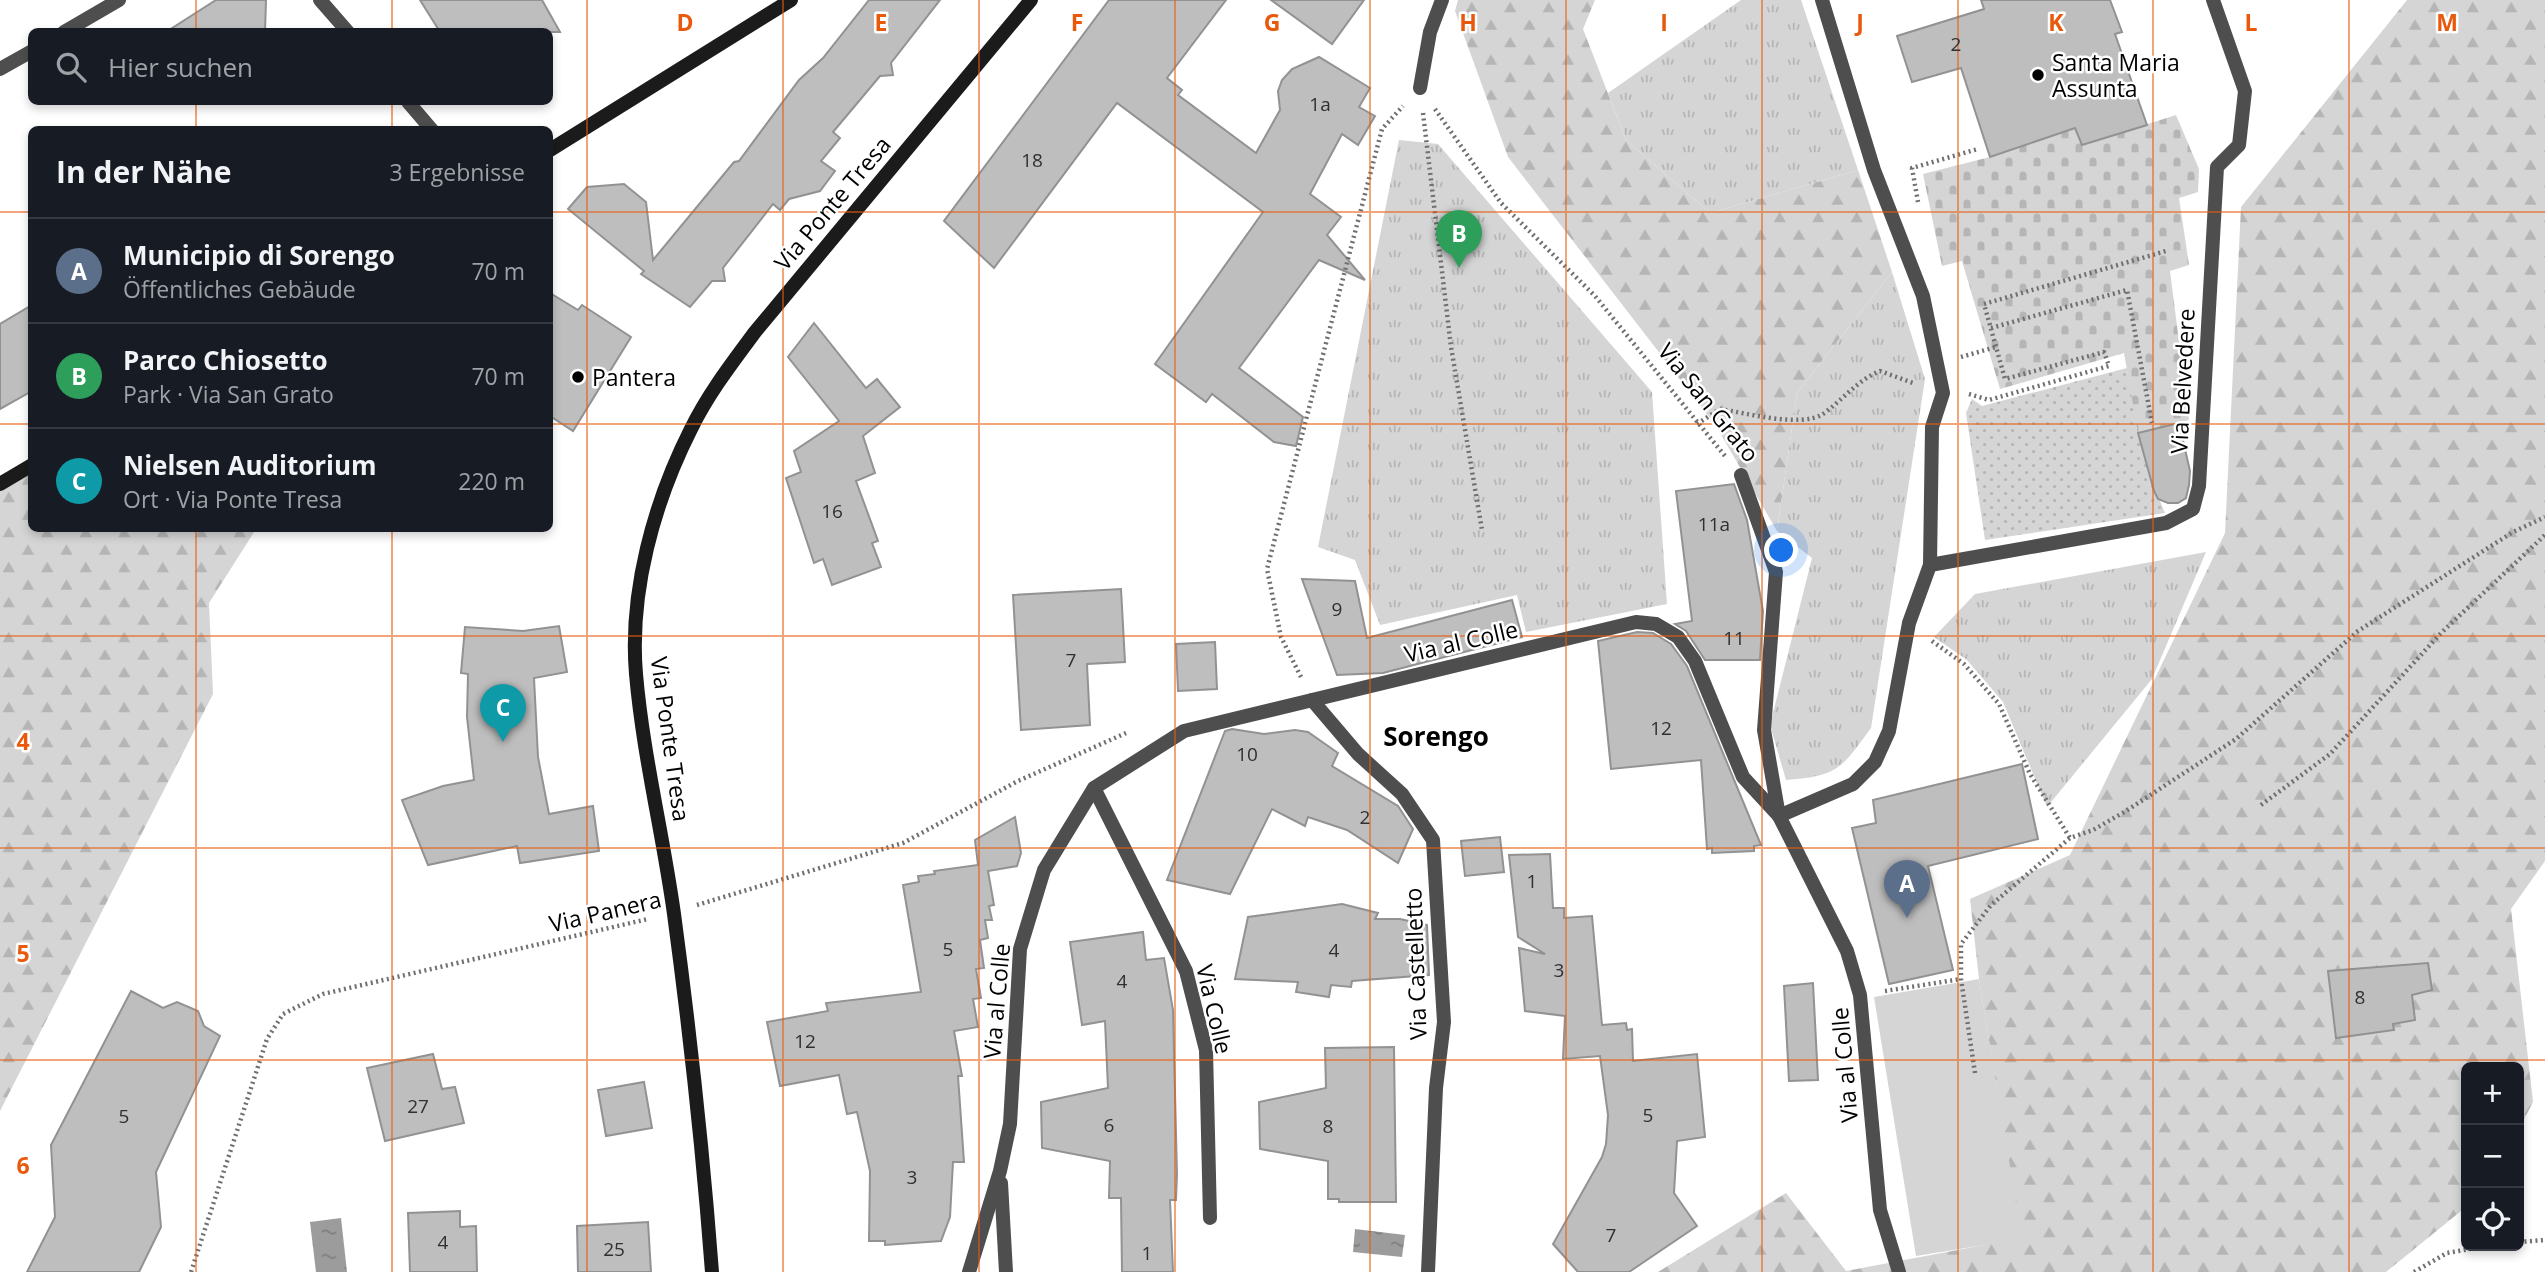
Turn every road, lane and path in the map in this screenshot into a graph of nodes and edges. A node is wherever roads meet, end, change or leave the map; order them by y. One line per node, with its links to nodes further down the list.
1 (119, 0): 8 (street)
2 (320, 0): 9 (street)
3 (791, 0): 15 (main road)
4 (1031, 0): 39 (main road, Via Ponte Tresa)
5 (1442, 0): 12 (street)
6 (1822, 0): 21 (street)
7 (2213, 0): 31 (street, Via Belvedere)
8 (72, 28)
9 (344, 28)
10 (28, 53): 11 (street)
11 (0, 69)
12 (1420, 88): 24 (path, Via San Grato); 29 (path); 33 (path)
13 (411, 105): 14 (street)
14 (429, 126)
15 (553, 148)
16 (1978, 149): 17 (path)
17 (1912, 168)
18 (2166, 251): 19 (path)
19 (1991, 328): 20 (path); 23 (path)
20 (1996, 347): 21 (path); 22 (path)
21 (1937, 364): 22 (street)
22 (1943, 393): 24 (path); 31 (street)
23 (2152, 423)
24 (1697, 424): 26 (path, Via San Grato)
25 (28, 467): 27 (main road)
26 (1741, 475): 37 (street, Via San Grato)
27 (0, 484)
28 (2545, 517): 38 (path)
29 (1482, 530)
30 (2545, 535): 36 (path)
31 (1930, 565): 32 (street)
32 (1909, 623): 37 (street); 38 (path)
33 (1312, 700): 35 (street, Via al Colle); 37 (street, Via al Colle); 52 (street, Via Castelletto)
34 (1130, 731): 39 (path, Via Panera)
35 (1094, 788): 43 (street, Via al Colle); 44 (street, Via Colle)
36 (2261, 805)
37 (1779, 816): 41 (street, Via al Colle)
38 (2070, 838): 40 (path)
39 (674, 913): 48 (path, Via Panera); 49 (main road, Via Ponte Tresa)
40 (1961, 979): 41 (path); 42 (path)
41 (1860, 995): 53 (street, Via al Colle)
42 (1975, 1073)
43 (1000, 1171): 50 (street, Via al Colle); 51 (street)
44 (1210, 1218)
45 (2545, 1240): 46 (path)
46 (2524, 1242)
47 (2461, 1251): 54 (path)
48 (191, 1272)
49 (712, 1272)
50 (969, 1272)
51 (1006, 1272)
52 (1428, 1272)
53 (1899, 1272)
54 (2414, 1272)

